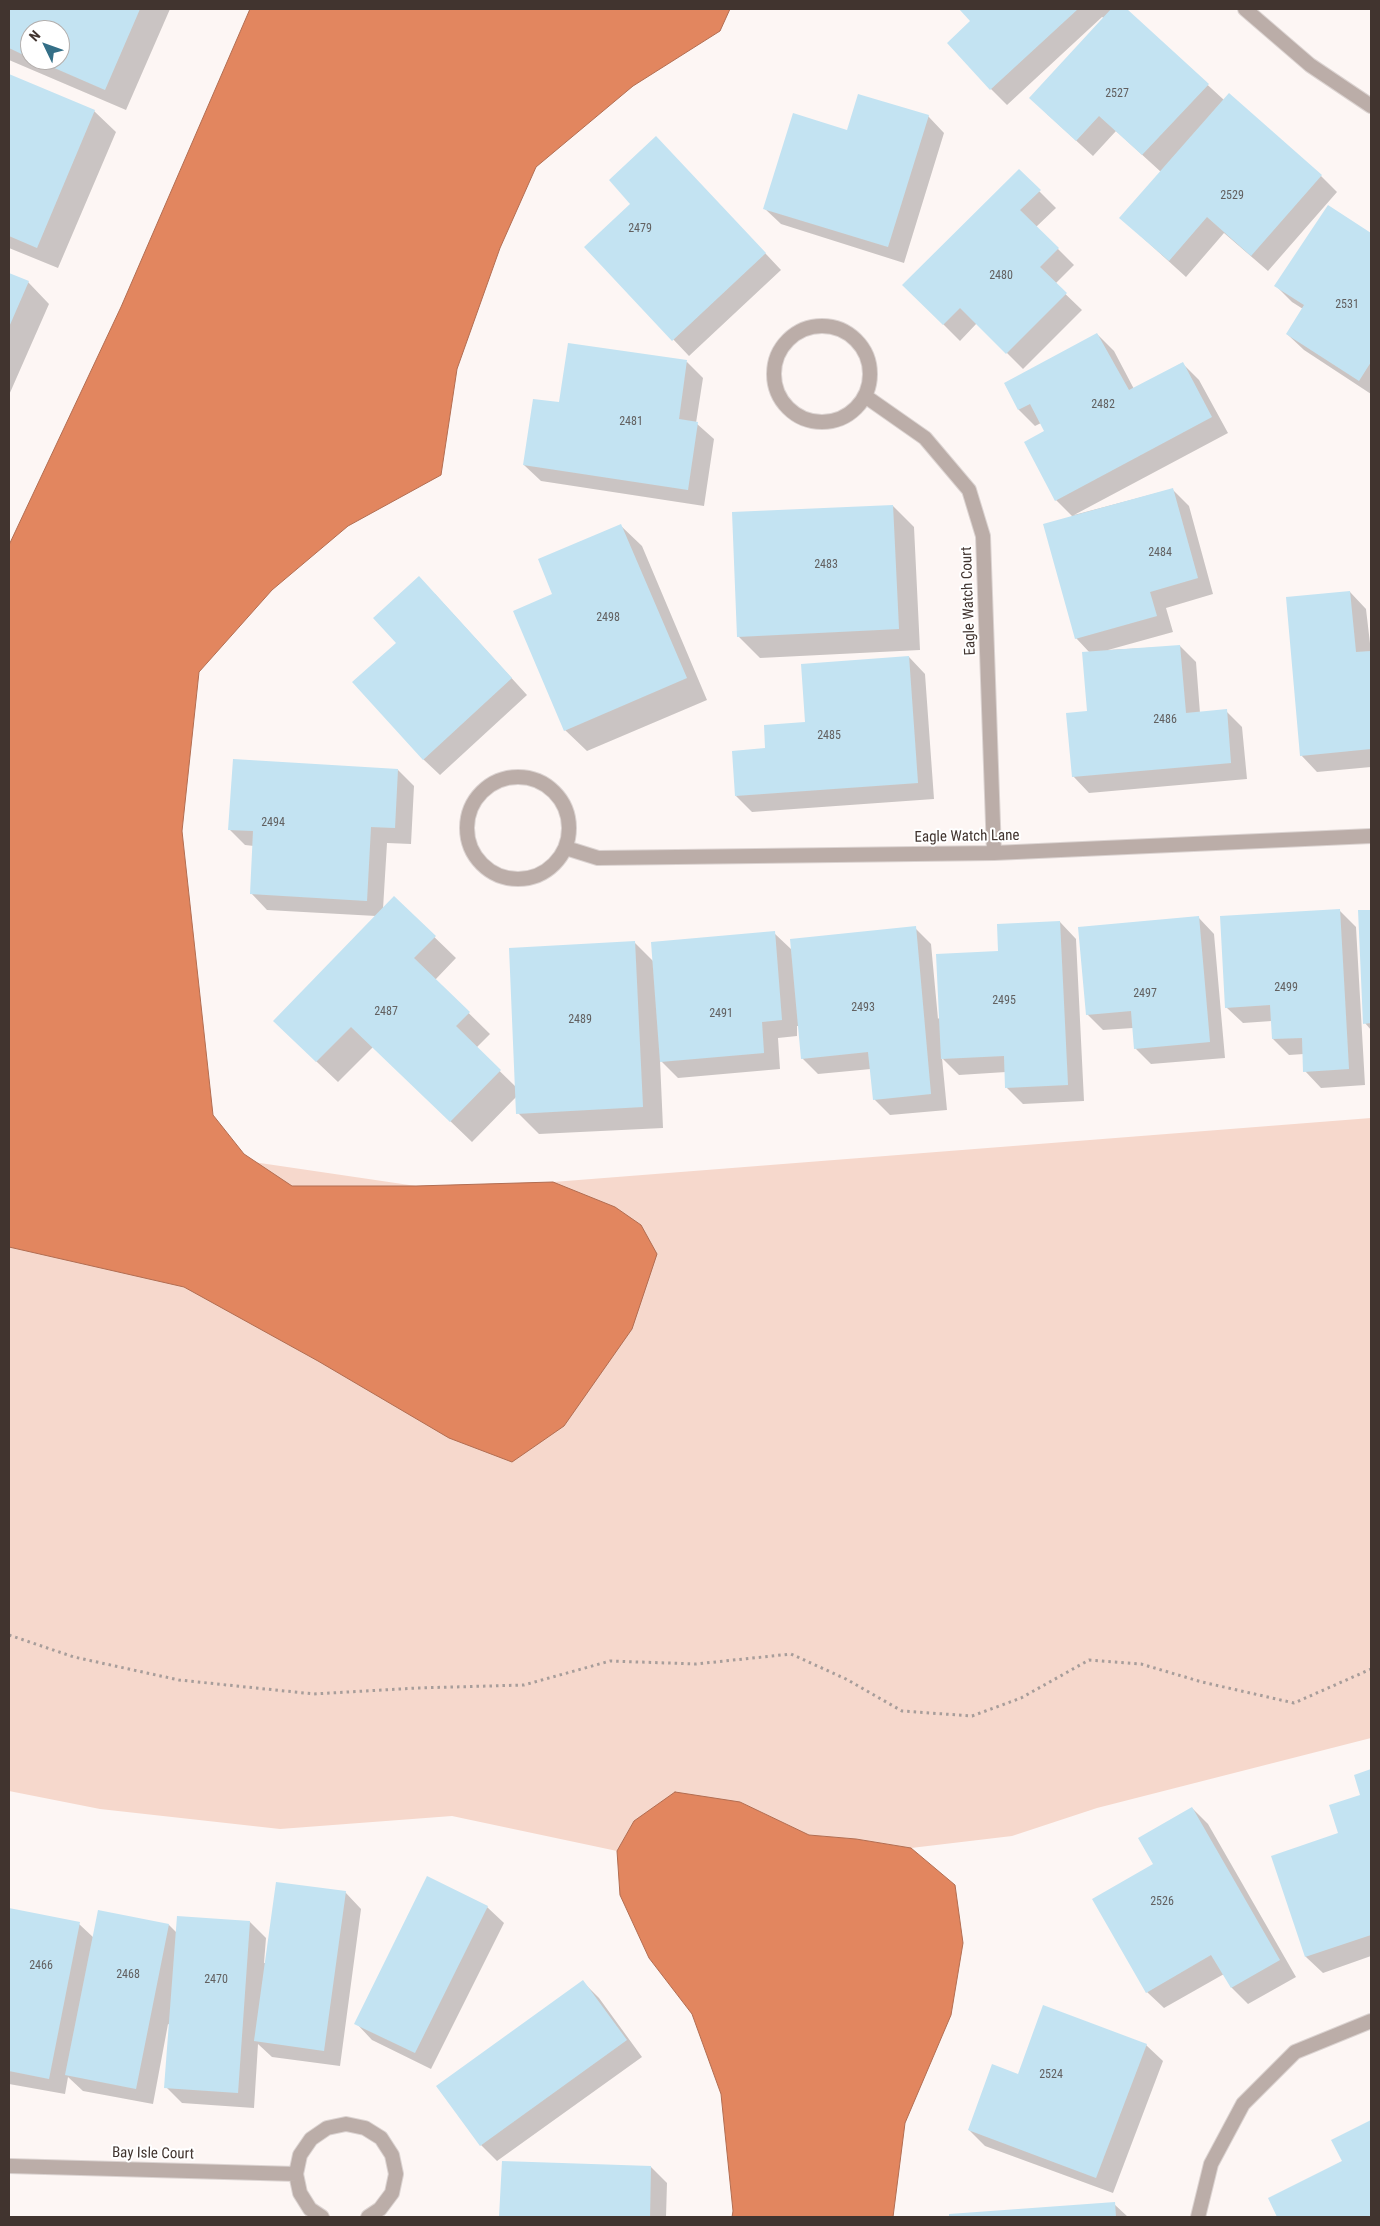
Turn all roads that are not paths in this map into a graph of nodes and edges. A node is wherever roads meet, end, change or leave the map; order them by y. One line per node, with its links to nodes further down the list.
1 (1245, 9): 2 (street)
2 (1371, 106)
3 (865, 396): 3 (street); 6 (street, Eagle Watch Court)
4 (1371, 836): 6 (street, Eagle Watch Lane)
5 (566, 848): 5 (street); 6 (street, Eagle Watch Lane)
6 (994, 853)
7 (1371, 2021): 12 (street)
8 (10, 2170): 9 (street, Bay Isle Court)
9 (296, 2174): 10 (street); 11 (street)
10 (322, 2217)
11 (368, 2217)
12 (1198, 2217)

